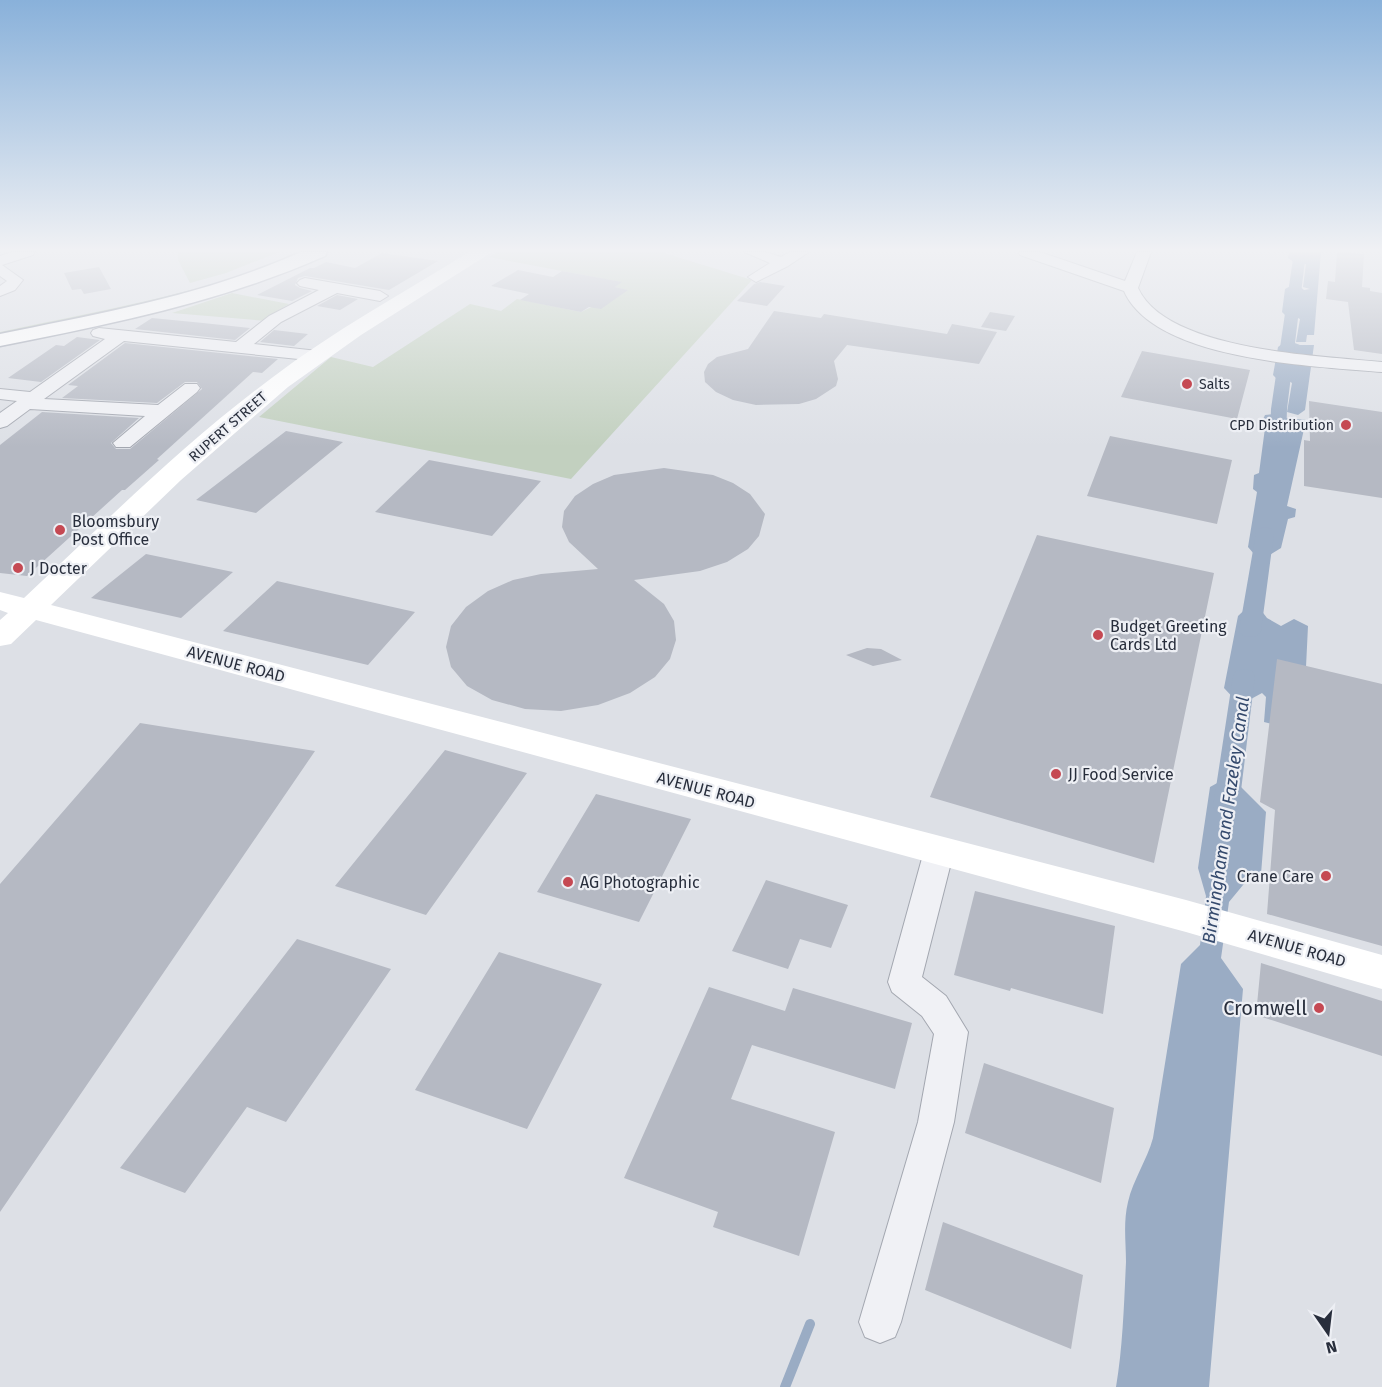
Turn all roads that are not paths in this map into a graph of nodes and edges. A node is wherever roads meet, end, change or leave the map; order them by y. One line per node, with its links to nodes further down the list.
1 (57, 317): 6 (street)
2 (107, 317): 9 (street)
3 (281, 317): 10 (street)
4 (380, 317): 11 (street, RUPERT STREET)
5 (1157, 317): 12 (street)
6 (0, 329)
7 (99, 333): 8 (street)
8 (121, 335): 10 (street); 15 (street)
9 (0, 340)
10 (240, 347): 11 (street)
11 (318, 356): 19 (street, RUPERT STREET)
12 (1382, 367)
13 (190, 388): 16 (street)
14 (0, 394): 15 (street)
15 (30, 400): 16 (street); 17 (street)
16 (162, 411): 18 (street)
17 (0, 422)
18 (123, 443)
19 (15, 605): 20 (street, RUPERT STREET); 21 (street, AVENUE ROAD)
20 (0, 637)
21 (939, 851): 22 (street, AVENUE ROAD); 23 (street)
22 (1382, 972)
23 (880, 1322)

